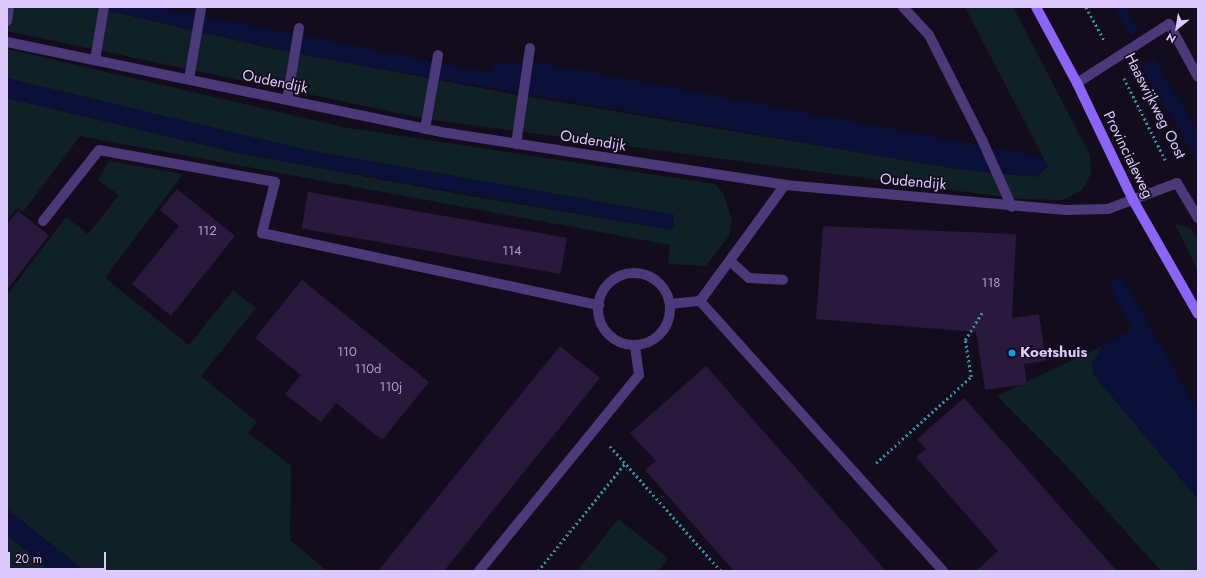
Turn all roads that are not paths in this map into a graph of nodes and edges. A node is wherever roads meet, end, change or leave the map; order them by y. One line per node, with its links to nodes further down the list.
1 (9, 7): 6 (street)
2 (104, 7): 11 (street)
3 (903, 7): 21 (street)
4 (1036, 7): 14 (main road, Provincialeweg)
5 (201, 9): 13 (street)
6 (7, 21)
7 (299, 28): 15 (street)
8 (7, 42): 11 (street, Oudendijk)
9 (530, 48): 17 (street)
10 (438, 55): 16 (street)
11 (95, 60): 13 (street, Oudendijk)
12 (1198, 77): 14 (street)
13 (189, 79): 15 (street, Oudendijk)
14 (1077, 83): 20 (main road, Provincialeweg)
15 (287, 100): 16 (street, Oudendijk)
16 (425, 129): 17 (street, Oudendijk)
17 (516, 144): 19 (street, Oudendijk)
18 (1177, 183): 20 (street, Oudendijk); 22 (street, Haaswijkweg Oost)
19 (785, 185): 21 (street, Oudendijk); 24 (street)
20 (1133, 200): 21 (street, Oudendijk); 29 (main road, Provincialeweg)
21 (1012, 207)
22 (1198, 218)
23 (43, 221): 28 (street)
24 (730, 261): 25 (street); 26 (street)
25 (783, 280)
26 (700, 301): 27 (street); 32 (street)
27 (670, 304): 28 (street); 30 (street)
28 (599, 305): 30 (street)
29 (1198, 314)
30 (635, 345): 31 (street)
31 (479, 571)
32 (942, 571)

